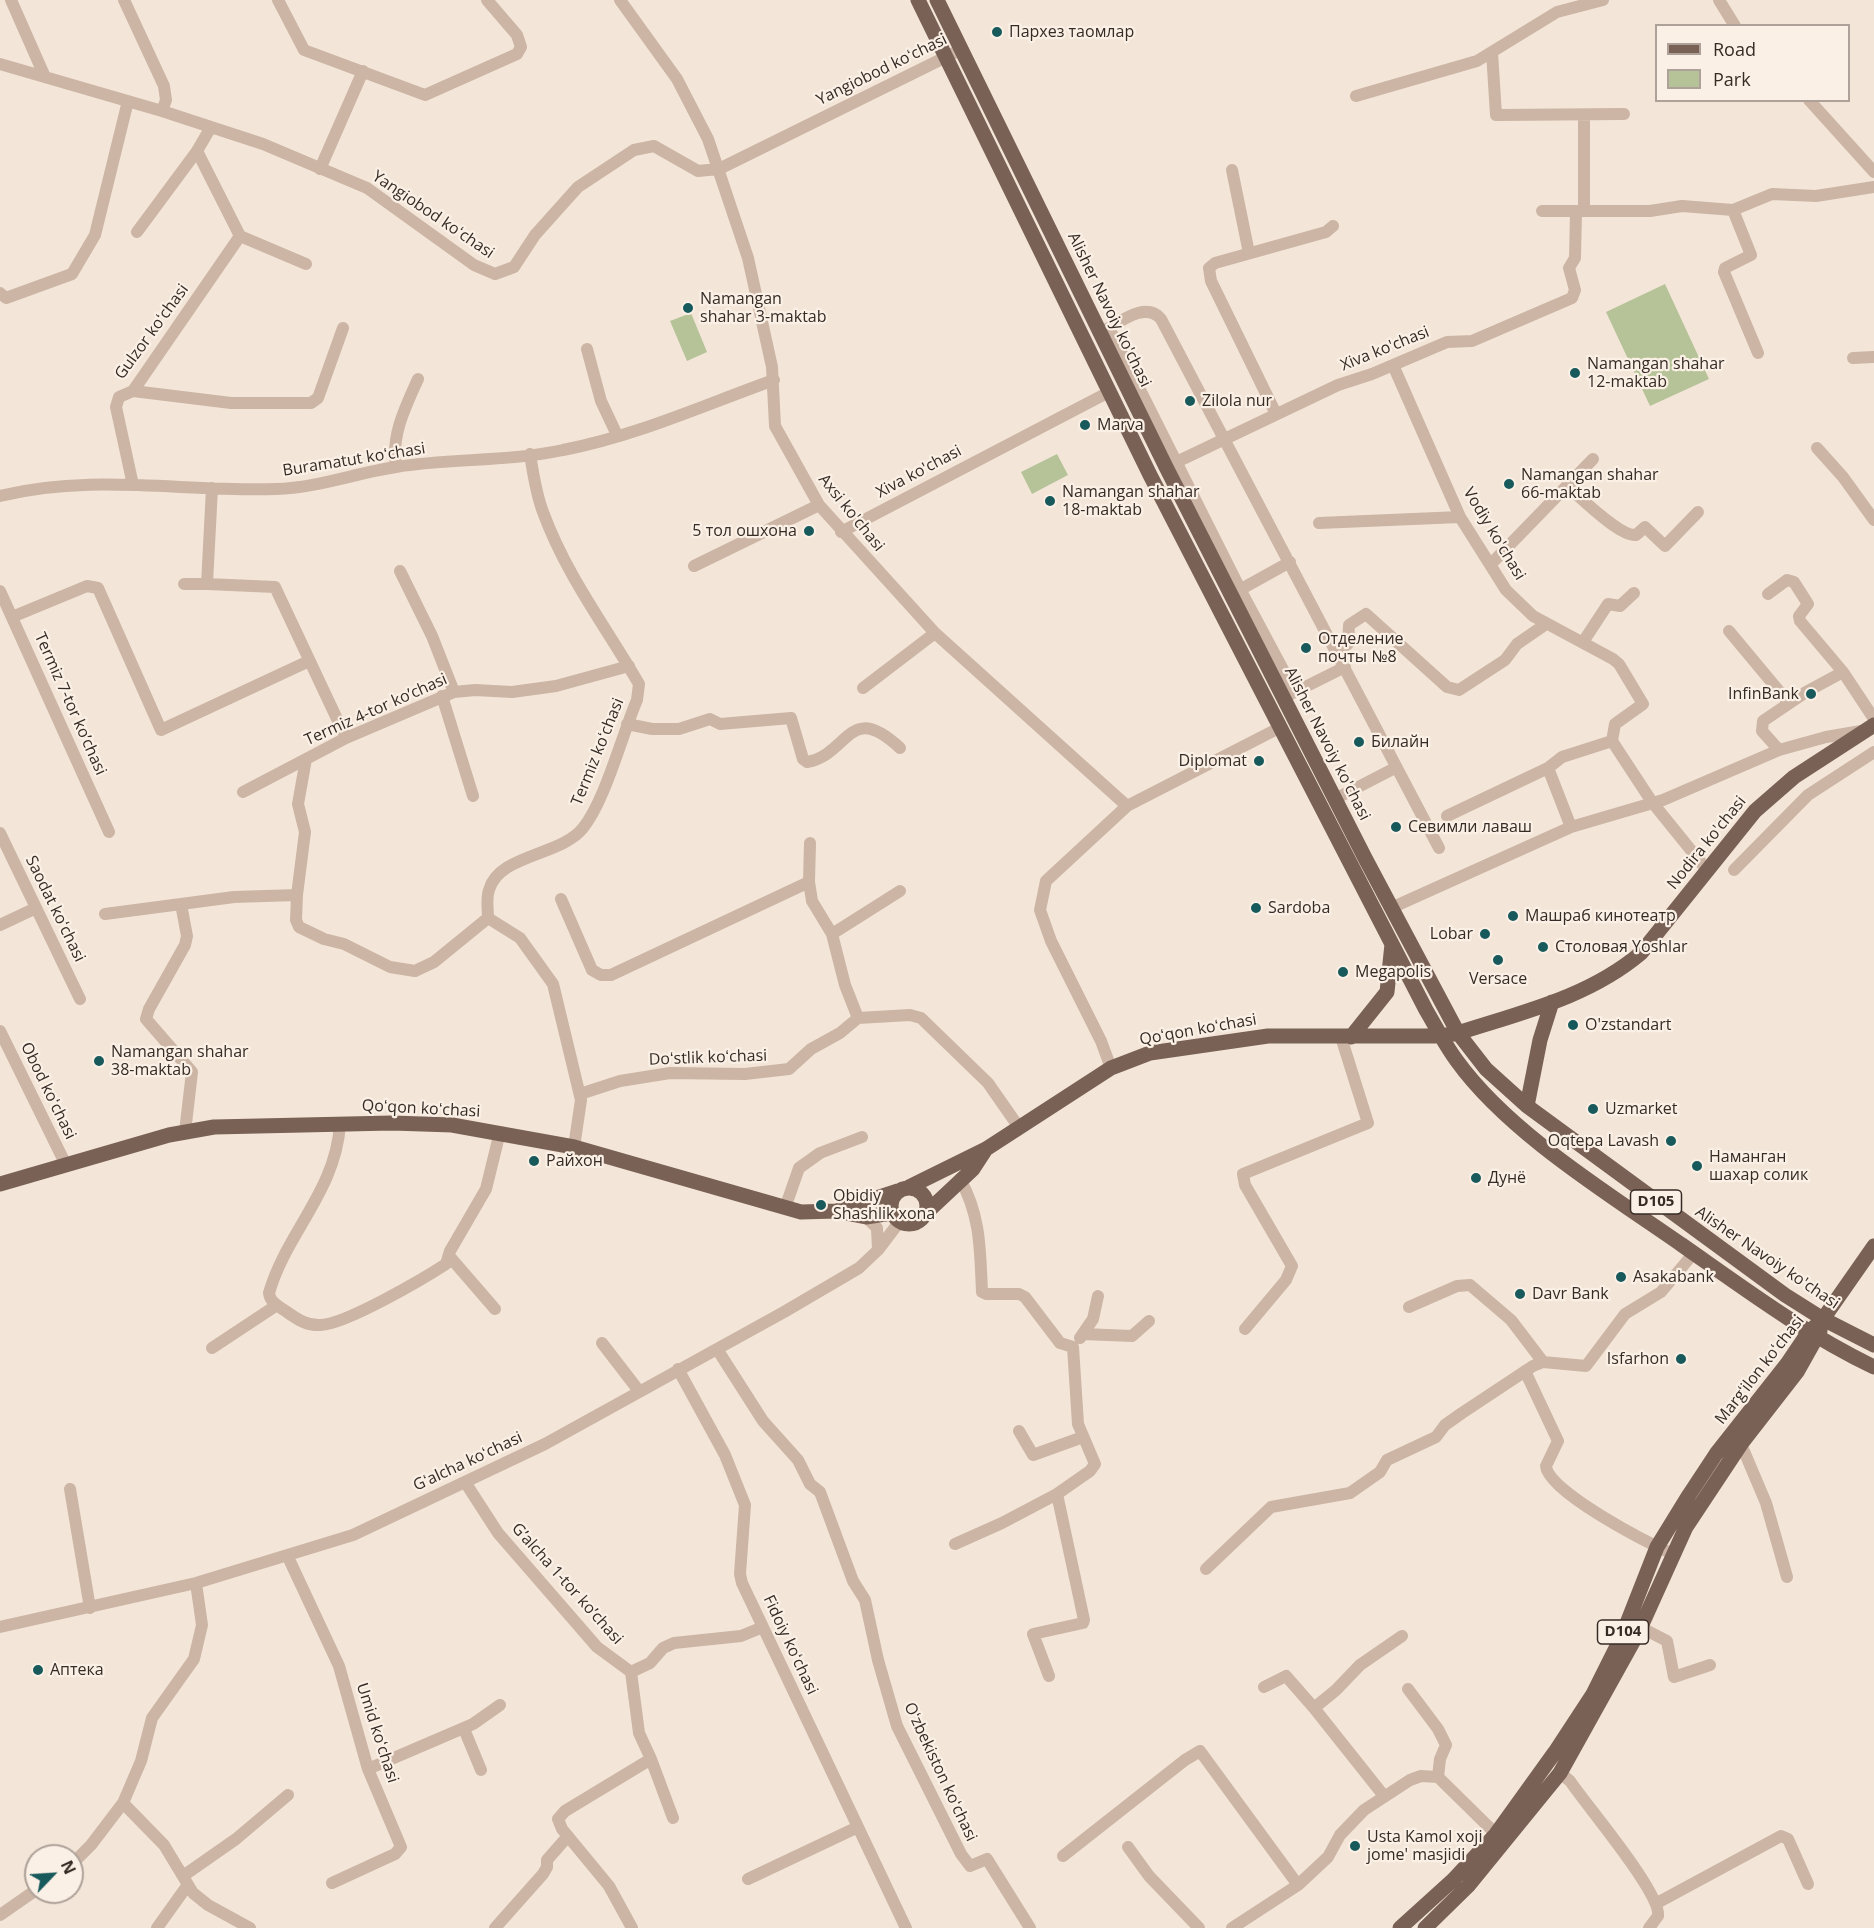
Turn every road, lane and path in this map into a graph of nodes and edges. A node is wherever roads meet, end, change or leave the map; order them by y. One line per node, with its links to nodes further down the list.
1 (11, 0): 16 (street)
2 (124, 0): 20 (street)
3 (278, 0): 15 (street)
4 (487, 0): 15 (street)
5 (620, 0): 26 (street, Axsi ko'chasi)
6 (918, 0): 13 (main road, Alisher Navoiy ko'chasi / D105)
7 (1603, 0): 12 (street)
8 (1719, 0): 10 (street)
9 (939, 1): 11 (main road, Alisher Navoiy ko'chasi / D105)
10 (1734, 24)
11 (961, 50): 13 (street, Yangiobod koʻchasi); 40 (main road, Alisher Navoiy ko'chasi / D105)
12 (1492, 52): 17 (street); 22 (street)
13 (946, 57): 26 (street, Yangiobod koʻchasi); 49 (main road, Alisher Navoiy ko'chasi / D105)
14 (0, 64): 16 (street, Yangiobod koʻchasi)
15 (363, 70): 25 (street)
16 (45, 77): 18 (street, Yangiobod koʻchasi)
17 (1356, 96)
18 (128, 101): 20 (street, Yangiobod koʻchasi); 38 (street)
19 (1811, 102): 28 (street)
20 (162, 111): 23 (street, Yangiobod koʻchasi)
21 (1624, 114): 22 (street)
22 (1584, 116): 32 (street)
23 (212, 127): 24 (street); 25 (street, Yangiobod koʻchasi)
24 (197, 151): 34 (street); 35 (street)
25 (320, 169): 26 (street, Yangiobod koʻchasi)
26 (719, 169): 47 (street, Axsi ko'chasi)
27 (1233, 170): 36 (street)
28 (1874, 172)
29 (1874, 187): 30 (street)
30 (1733, 210): 32 (street); 42 (street)
31 (1542, 211): 32 (street)
32 (1580, 211): 45 (street, Xiva ko'chasi)
33 (1333, 226): 36 (street)
34 (137, 232)
35 (240, 236): 37 (street); 48 (street, Gulzor koʻchasi)
36 (1249, 253): 50 (street)
37 (306, 264)
38 (0, 293)
39 (343, 328): 48 (street)
40 (1104, 330): 52 (street); 56 (main road, Alisher Navoiy ko'chasi / D105)
41 (587, 349): 51 (street)
42 (1758, 353)
43 (1874, 357): 44 (street)
44 (1853, 358)
45 (1393, 365): 50 (street, Xiva ko'chasi); 64 (street, Vodiy ko'chasi)
46 (418, 379): 57 (street)
47 (774, 380): 51 (street, Buramatut koʻchasi); 62 (street, Axsi ko'chasi)
48 (133, 391): 58 (street, Gulzor koʻchasi)
49 (1109, 392): 67 (street, Xiva ko'chasi); 94 (main road, Alisher Navoiy ko'chasi / D105)
50 (1276, 414): 52 (street, Xiva ko'chasi)
51 (617, 435): 54 (street, Buramatut koʻchasi)
52 (1224, 439): 56 (street, Xiva ko'chasi); 68 (street)
53 (1817, 448): 65 (street)
54 (530, 454): 57 (street, Buramatut koʻchasi); 85 (street, Termiz koʻchasi)
55 (1593, 459): 59 (street)
56 (1171, 464): 75 (main road, Alisher Navoiy ko'chasi / D105)
57 (396, 467): 60 (street, Buramatut koʻchasi)
58 (134, 485): 60 (street, Buramatut koʻchasi); 61 (street, Buramatut koʻchasi)
59 (1567, 486): 63 (street); 69 (street)
60 (212, 488): 73 (street)
61 (0, 496)
62 (819, 505): 67 (street, Axsi ko'chasi); 70 (street)
63 (1698, 512)
64 (1460, 517): 66 (street); 69 (street, Vodiy ko'chasi)
65 (1874, 520)
66 (1319, 523)
67 (841, 532): 81 (street, Axsi ko'chasi)
68 (1290, 562): 75 (street); 83 (street)
69 (1491, 564): 79 (street, Vodiy ko'chasi)
70 (694, 566)
71 (400, 571): 89 (street)
72 (184, 584): 73 (street)
73 (207, 584): 84 (street)
74 (0, 591): 78 (street, Termiz 7-tor koʼchasi)
75 (1235, 592): 90 (main road, Alisher Navoiy ko'chasi / D105)
76 (1634, 593): 82 (street)
77 (1768, 594): 87 (street)
78 (12, 617): 84 (street); 113 (street, Termiz 7-tor koʼchasi)
79 (1546, 624): 82 (street, Vodiy ko'chasi); 83 (street)
80 (1729, 631): 91 (street)
81 (935, 633): 88 (street); 110 (street, Axsi ko'chasi)
82 (1583, 642): 97 (street, Vodiy ko'chasi)
83 (1337, 652): 86 (street)
84 (309, 661): 96 (street)
85 (629, 666): 89 (street, Termiz 4-tor koʼchasi); 93 (street, Termiz koʻchasi)
86 (1345, 667): 90 (street); 102 (street)
87 (1843, 672): 91 (street); 92 (street)
88 (863, 688)
89 (448, 694): 96 (street, Termiz 4-tor koʼchasi); 107 (street)
90 (1289, 695): 108 (main road, Alisher Navoiy ko'chasi / D105)
91 (1789, 703): 99 (street)
92 (1874, 718)
93 (627, 724): 98 (street); 127 (street, Termiz koʻchasi)
94 (1281, 727): 110 (street); 130 (main road, Alisher Navoiy ko'chasi / D105)
95 (1868, 728): 99 (street); 104 (main road, Nodira ko'chasi)
96 (346, 738): 101 (street, Termiz 4-tor koʼchasi)
97 (1612, 741): 103 (street); 109 (street)
98 (900, 748)
99 (1779, 750): 109 (street)
100 (1874, 752): 106 (street)
101 (306, 759): 105 (street); 121 (street, Termiz 4-tor koʼchasi)
102 (1395, 768): 108 (street); 116 (street)
103 (1548, 768): 111 (street); 112 (street)
104 (1794, 777): 106 (street); 117 (main road, Nodira ko'chasi)
105 (243, 792)
106 (1808, 795): 118 (street)
107 (472, 796)
108 (1335, 799): 125 (main road, Alisher Navoiy ko'chasi / D105)
109 (1652, 802): 112 (street); 117 (street)
110 (1127, 806): 138 (street)
111 (1447, 816)
112 (1571, 827): 125 (street)
113 (110, 832)
114 (0, 833): 124 (street, Saodat koʻchasi)
115 (810, 843): 119 (street)
116 (1439, 848)
117 (1707, 870): 132 (main road, Nodira ko'chasi)
118 (1734, 870)
119 (809, 882): 122 (street); 129 (street)
120 (900, 891): 129 (street)
121 (297, 895): 123 (street); 127 (street, Termiz 4-tor koʼchasi)
122 (561, 899)
123 (181, 904): 126 (street); 143 (street)
124 (36, 908): 128 (street); 131 (street, Saodat koʻchasi)
125 (1391, 908): 135 (main road, Alisher Navoiy ko'chasi / D105)
126 (105, 914)
127 (489, 918): 139 (street)
128 (0, 925)
129 (832, 934): 133 (street)
130 (1392, 944): 136 (main road, Alisher Navoiy ko'chasi / D105); 137 (main road)
131 (80, 999)
132 (1552, 1002): 135 (main road, Nodira ko'chasi); 140 (main road)
133 (858, 1018): 139 (street, Doʻstlik koʻchasi); 142 (street)
134 (0, 1031): 148 (street, Obod koʻchasi)
135 (1458, 1033): 136 (main road, Nodira ko'chasi); 140 (main road, Alisher Navoiy ko'chasi / D105)
136 (1441, 1036): 137 (main road, Qoʻqon koʻchasi); 159 (main road, D105)
137 (1346, 1037): 138 (main road, Qoʻqon koʻchasi); 167 (street)
138 (1111, 1068): 142 (main road, Qoʻqon koʻchasi)
139 (580, 1094): 146 (street)
140 (1527, 1106): 165 (main road, Alisher Navoiy ko'chasi / D105)
141 (340, 1125): 143 (main road, Qoʻqon koʻchasi); 144 (main road, Qoʻqon koʻchasi); 162 (street)
142 (1018, 1126): 147 (main road, Qoʻqon koʻchasi)
143 (185, 1132): 148 (main road, Qoʻqon koʻchasi)
144 (500, 1132): 146 (main road, Qoʻqon koʻchasi); 160 (street)
145 (862, 1137): 152 (street)
146 (574, 1147): 152 (main road, Qoʻqon koʻchasi)
147 (986, 1149): 149 (main road, Qoʻqon koʻchasi); 151 (main road, Qoʻqon koʻchasi)
148 (66, 1165): 150 (main road, Qoʻqon koʻchasi)
149 (960, 1179): 154 (main road, Qoʻqon koʻchasi); 172 (street)
150 (0, 1184)
151 (904, 1189): 153 (main road, Qoʻqon koʻchasi); 154 (main road); 155 (main road)
152 (784, 1208): 153 (main road, Qoʻqon koʻchasi)
153 (837, 1211): 156 (main road, Qoʻqon koʻchasi)
154 (926, 1213): 155 (main road)
155 (896, 1217): 156 (main road, Qoʻqon koʻchasi); 158 (street, Gʻalcha koʻchasi)
156 (867, 1218): 158 (street)
157 (1874, 1246): 165 (main road, Margʻilon koʻchasi)
158 (878, 1250): 174 (street, Gʻalcha koʻchasi)
159 (1694, 1254): 169 (main road, D105); 175 (street)
160 (450, 1257): 162 (street); 164 (street)
161 (1098, 1296): 168 (street)
162 (277, 1305): 173 (street)
163 (1409, 1307): 175 (street)
164 (495, 1309)
165 (1824, 1319): 169 (main road, Margʻilon koʻchasi / D104); 171 (main road, Alisher Navoiy ko'chasi / D105)
166 (1149, 1321): 168 (street)
167 (1245, 1329)
168 (1083, 1334): 172 (street)
169 (1813, 1336): 176 (main road, D105); 182 (main road, Margʻilon koʻchasi / D104); 187 (main road, Margʻilon koʻchasi / D104)
170 (602, 1343): 179 (street)
171 (1874, 1345)
172 (1073, 1347): 181 (street)
173 (212, 1348)
174 (717, 1349): 177 (street, Gʻalcha koʻchasi); 234 (street, Oʻzbekiston koʻchasi)
175 (1543, 1362): 178 (street)
176 (1874, 1367)
177 (678, 1369): 179 (street, Gʻalcha koʻchasi); 195 (street, Fidoiy koʻchasi)
178 (1525, 1371): 187 (street); 190 (street)
179 (639, 1390): 183 (street, Gʻalcha koʻchasi)
180 (1019, 1431): 181 (street)
181 (1083, 1437): 185 (street)
182 (1741, 1444): 188 (main road, Margʻilon koʻchasi / D104); 191 (street)
183 (465, 1482): 189 (street, Gʻalcha koʻchasi); 199 (street, Gʼalcha 1-tor koʼchasi)
184 (70, 1489): 193 (street)
185 (1057, 1494): 186 (street); 200 (street)
186 (955, 1544)
187 (1657, 1547): 188 (street); 216 (main road, Margʻilon koʻchasi / D104)
188 (1673, 1554): 196 (main road, Margʻilon koʻchasi / D104)
189 (288, 1557): 192 (street, Gʻalcha koʻchasi); 207 (street, Umid koʻchasi)
190 (1206, 1569)
191 (1786, 1577)
192 (196, 1583): 193 (street, Gʻalcha koʻchasi); 213 (street)
193 (90, 1608): 194 (street, Gʻalcha koʻchasi)
194 (0, 1627)
195 (763, 1627): 199 (street); 215 (street, Fidoiy koʻchasi)
196 (1640, 1627): 198 (street); 209 (main road, Margʻilon koʻchasi / D104)
197 (1402, 1636): 204 (street)
198 (1710, 1665)
199 (631, 1672): 206 (street)
200 (1049, 1676)
201 (1264, 1687): 204 (street)
202 (1407, 1689): 210 (street)
203 (500, 1705): 205 (street)
204 (1314, 1708): 212 (street)
205 (464, 1729): 207 (street); 208 (street)
206 (651, 1759): 214 (street); 217 (street)
207 (368, 1769): 223 (street, Umid koʻchasi)
208 (481, 1770)
209 (1560, 1773): 227 (street); 238 (main road, Margʻilon koʻchasi / D104)
210 (1438, 1777): 212 (street); 216 (street)
211 (288, 1795): 222 (street)
212 (1384, 1796): 225 (street)
213 (123, 1803): 219 (street); 222 (street)
214 (673, 1818)
215 (858, 1827): 221 (street); 233 (street, Fidoiy koʻchasi)
216 (1496, 1834): 237 (main road, Margʻilon koʻchasi / D104)
217 (568, 1836): 231 (street); 232 (street)
218 (1128, 1847): 235 (street)
219 (84, 1852)
220 (1063, 1856): 225 (street)
221 (748, 1879)
222 (185, 1881): 229 (street); 230 (street)
223 (332, 1883)
224 (1808, 1884): 227 (street)
225 (1298, 1885): 236 (street)
226 (24, 1898): 228 (street)
227 (1657, 1902): 239 (street)
228 (0, 1915)
229 (157, 1928)
230 (250, 1928)
231 (495, 1928)
232 (632, 1928)
233 (906, 1928)
234 (1030, 1928)
235 (1198, 1928)
236 (1232, 1928)
237 (1400, 1928)
238 (1425, 1928)
239 (1649, 1928)

